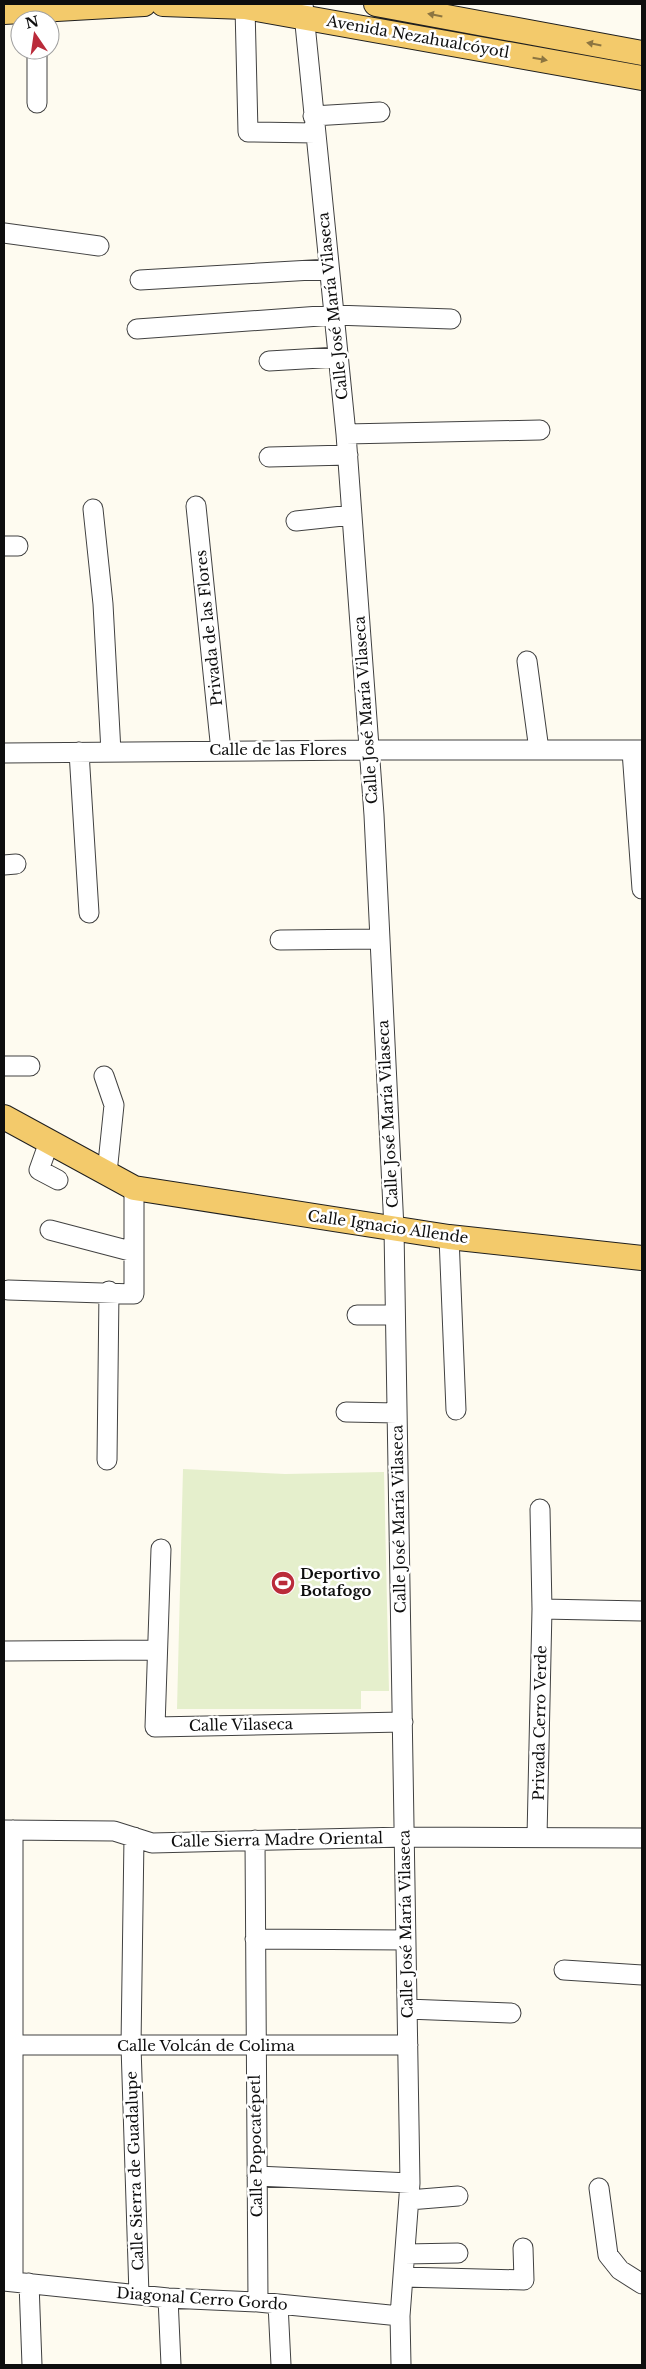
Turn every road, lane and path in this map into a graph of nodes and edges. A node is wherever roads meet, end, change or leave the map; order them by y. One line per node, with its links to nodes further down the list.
1 (144, 4): 5 (main road)
2 (163, 4): 4 (main road, Avenida Nezahualcóyotl)
3 (376, 4): 7 (main road, Avenida Nezahualcóyotl, one-way to 3)
4 (245, 7): 6 (main road, Avenida Nezahualcóyotl); 12 (street)
5 (51, 10)
6 (303, 10): 9 (main road, Avenida Nezahualcóyotl, one-way to 9); 12 (street, Calle José María Vilaseca)
7 (642, 53)
8 (36, 60): 10 (street)
9 (642, 78)
10 (37, 103)
11 (380, 112): 12 (street)
12 (314, 124): 15 (street, Calle José María Vilaseca)
13 (4, 233): 14 (street)
14 (99, 246)
15 (329, 269): 16 (street); 17 (street, Calle José María Vilaseca)
16 (140, 280)
17 (334, 315): 18 (street); 19 (street); 20 (street, Calle José María Vilaseca)
18 (451, 319)
19 (138, 329)
20 (338, 357): 21 (street); 23 (street, Calle José María Vilaseca)
21 (269, 361)
22 (540, 430): 23 (street)
23 (346, 434): 24 (street, Calle José María Vilaseca)
24 (348, 455): 25 (street); 28 (street, Calle José María Vilaseca)
25 (269, 457)
26 (196, 506): 34 (street, Privada de las Flores)
27 (93, 508): 36 (street)
28 (352, 515): 29 (street); 31 (street, Calle José María Vilaseca)
29 (296, 521)
30 (527, 660): 32 (street)
31 (368, 750): 32 (street, Calle de las Flores); 34 (street, Calle de las Flores); 40 (street, Calle José María Vilaseca)
32 (539, 750): 33 (street, Calle de las Flores)
33 (637, 750): 38 (street)
34 (221, 751): 36 (street, Calle de las Flores)
35 (79, 752): 36 (street, Calle de las Flores); 37 (street, Calle de las Flores); 39 (street)
36 (111, 752)
37 (4, 753)
38 (642, 889)
39 (89, 913)
40 (380, 939): 41 (street); 50 (street, Calle José María Vilaseca)
41 (280, 940)
42 (4, 1066): 43 (street)
43 (30, 1066)
44 (104, 1076): 47 (street)
45 (4, 1117): 46 (main road)
46 (49, 1142): 47 (main road); 48 (street)
47 (107, 1173): 49 (main road)
48 (58, 1180)
49 (134, 1188): 50 (main road, Calle Ignacio Allende); 53 (street)
50 (394, 1228): 52 (main road, Calle Ignacio Allende); 57 (street, Calle José María Vilaseca)
51 (50, 1230): 53 (street)
52 (450, 1237): 54 (main road, Calle Ignacio Allende); 59 (street)
53 (134, 1252): 56 (street)
54 (642, 1258)
55 (8, 1290): 56 (street)
56 (109, 1291): 62 (street)
57 (396, 1314): 58 (street); 61 (street, Calle José María Vilaseca)
58 (357, 1315)
59 (456, 1410)
60 (346, 1412): 61 (street)
61 (397, 1413): 69 (street, Calle José María Vilaseca)
62 (107, 1460)
63 (540, 1509): 65 (street, Privada Cerro Verde)
64 (161, 1549): 67 (street, Calle Vilaseca)
65 (542, 1609): 66 (street); 73 (street, Privada Cerro Verde)
66 (642, 1611)
67 (156, 1650): 68 (street); 69 (street, Calle Vilaseca)
68 (4, 1651)
69 (403, 1722): 72 (street, Calle José María Vilaseca)
70 (8, 1830): 71 (street, Calle Sierra Madre Oriental); 82 (street)
71 (134, 1837): 75 (street, Calle Sierra Madre Oriental); 85 (street, Calle Sierra de Guadalupe)
72 (405, 1837): 73 (street, Calle Sierra Madre Oriental); 75 (street, Calle Sierra Madre Oriental); 77 (street, Calle José María Vilaseca)
73 (537, 1838): 74 (street, Calle Sierra Madre Oriental)
74 (642, 1838)
75 (255, 1840): 76 (street, Calle Popocatépetl)
76 (255, 1939): 77 (street); 83 (street, Calle Popocatépetl)
77 (406, 1940): 80 (street, Calle José María Vilaseca)
78 (564, 1970): 79 (street)
79 (642, 1975)
80 (407, 2009): 81 (street); 84 (street, Calle José María Vilaseca)
81 (511, 2013)
82 (8, 2045): 85 (street, Calle Volcán de Colima); 94 (street)
83 (255, 2045): 84 (street, Calle Volcán de Colima); 85 (street, Calle Volcán de Colima); 86 (street, Calle Popocatépetl)
84 (408, 2045): 88 (street, Calle José María Vilaseca)
85 (132, 2046): 96 (street, Calle Sierra de Guadalupe)
86 (257, 2176): 88 (street); 98 (street, Calle Popocatépetl)
87 (599, 2188): 95 (street)
88 (409, 2192): 89 (street); 92 (street, Calle José María Vilaseca)
89 (458, 2196)
90 (523, 2248): 93 (street)
91 (458, 2253): 92 (street)
92 (405, 2254): 93 (street, Calle José María Vilaseca)
93 (403, 2277): 100 (street, Calle José María Vilaseca)
94 (15, 2282): 96 (street, Diagonal Cerro Gordo); 101 (street)
95 (642, 2284)
96 (139, 2295): 97 (street, Diagonal Cerro Gordo)
97 (168, 2298): 98 (street, Diagonal Cerro Gordo); 102 (street)
98 (258, 2302): 99 (street, Diagonal Cerro Gordo)
99 (278, 2304): 100 (street, Diagonal Cerro Gordo); 103 (street)
100 (400, 2316): 104 (street, Calle José María Vilaseca)
101 (32, 2365)
102 (171, 2365)
103 (281, 2365)
104 (401, 2365)

